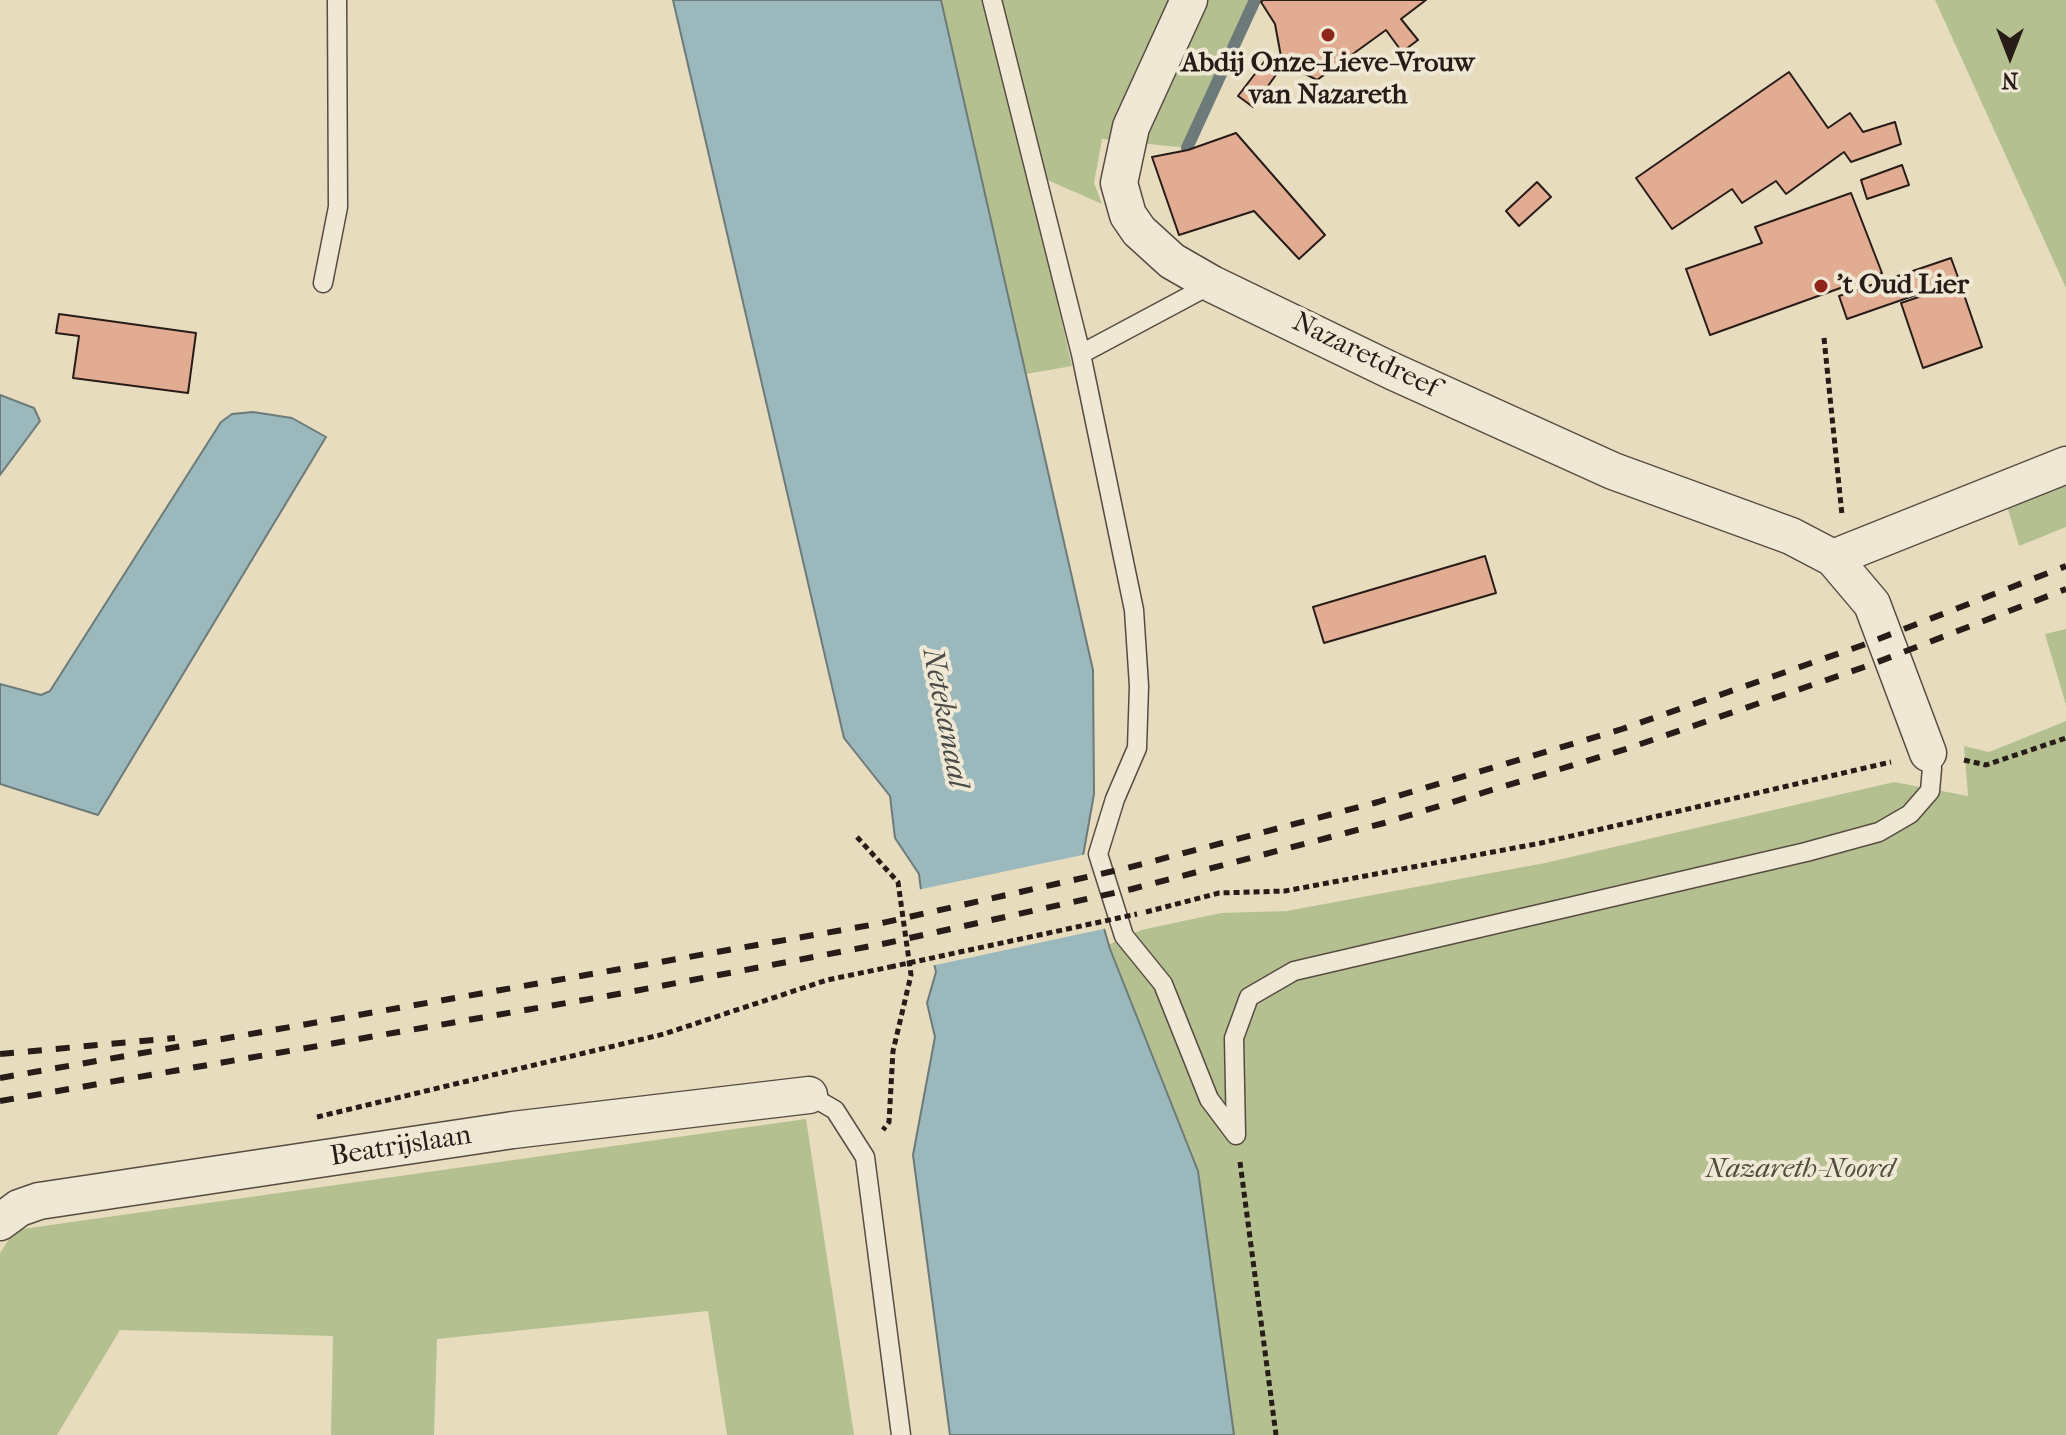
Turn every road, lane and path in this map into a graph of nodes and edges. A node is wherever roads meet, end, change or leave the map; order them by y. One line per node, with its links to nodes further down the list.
1 (337, 0): 4 (lane)
2 (992, 0): 7 (lane)
3 (1189, 0): 5 (street, Nazaretdreef)
4 (323, 283)
5 (1212, 284): 7 (lane); 9 (street, Nazaretdreef)
6 (1824, 338): 9 (path)
7 (1081, 354): 15 (lane)
8 (2066, 465): 9 (street)
9 (1843, 554): 11 (street)
10 (2066, 738): 11 (path)
11 (1928, 753): 14 (path, bridge); 15 (lane)
12 (857, 837): 16 (path)
13 (809, 1095): 16 (lane); 17 (street, Beatrijslaan)
14 (314, 1118)
15 (1236, 1135): 19 (path)
16 (865, 1157): 18 (lane)
17 (0, 1222)
18 (901, 1435)
19 (1276, 1435)

